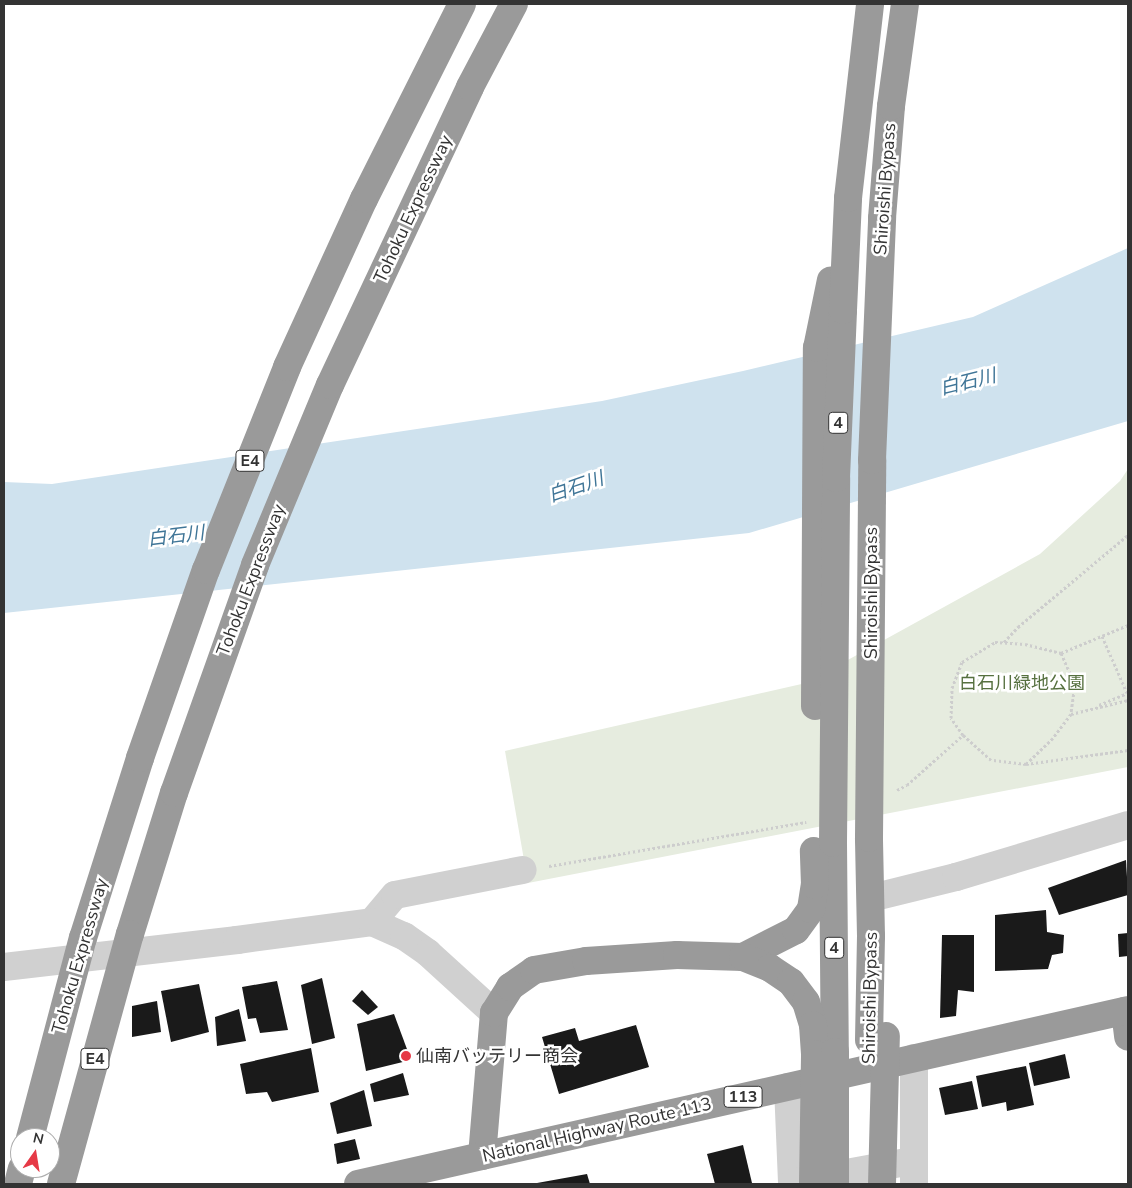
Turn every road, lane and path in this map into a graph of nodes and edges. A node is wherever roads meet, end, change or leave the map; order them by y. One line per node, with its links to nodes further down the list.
1 (462, 4): 31 (highway, Tohoku Expressway / E4, bridge)
2 (514, 4): 34 (highway, Tohoku Expressway / E4, bridge)
3 (870, 4): 19 (highway, Shiroishi Bypass / 4, bridge)
4 (906, 4): 21 (highway, Shiroishi Bypass / 4, bridge)
5 (1128, 535): 8 (path)
6 (1128, 625): 7 (path)
7 (1102, 636): 9 (path); 10 (path)
8 (1004, 642): 9 (path); 14 (path)
9 (1061, 653): 13 (path)
10 (1128, 693): 12 (path)
11 (1128, 700): 12 (path)
12 (1089, 710): 13 (path)
13 (1071, 714): 16 (path)
14 (963, 735): 16 (path); 17 (path)
15 (1128, 750): 16 (path)
16 (1026, 764)
17 (890, 792)
18 (1128, 825): 21 (street)
19 (821, 836): 20 (path); 23 (highway); 28 (highway, Shiroishi Bypass / 4)
20 (523, 870): 22 (street)
21 (871, 898): 27 (highway, Shiroishi Bypass / 4)
22 (372, 922): 24 (street); 25 (street)
23 (743, 957): 25 (highway); 28 (highway)
24 (4, 966)
25 (494, 1013): 32 (highway)
26 (1127, 1019): 29 (highway, National Highway Route 113 / 113)
27 (878, 1038): 38 (highway, Shiroishi Bypass); 39 (highway, bridge)
28 (825, 1053): 36 (highway, bridge); 37 (highway, Shiroishi Bypass / 4, bridge)
29 (914, 1058): 30 (highway, National Highway Route 113 / 113); 33 (street)
30 (788, 1087): 32 (highway, National Highway Route 113 / 113); 36 (street)
31 (33, 1128)
32 (482, 1156): 35 (highway, National Highway Route 113 / 113)
33 (914, 1173): 36 (street)
34 (61, 1184)
35 (358, 1184)
36 (799, 1184)
37 (834, 1184)
38 (867, 1184)
39 (882, 1184)

